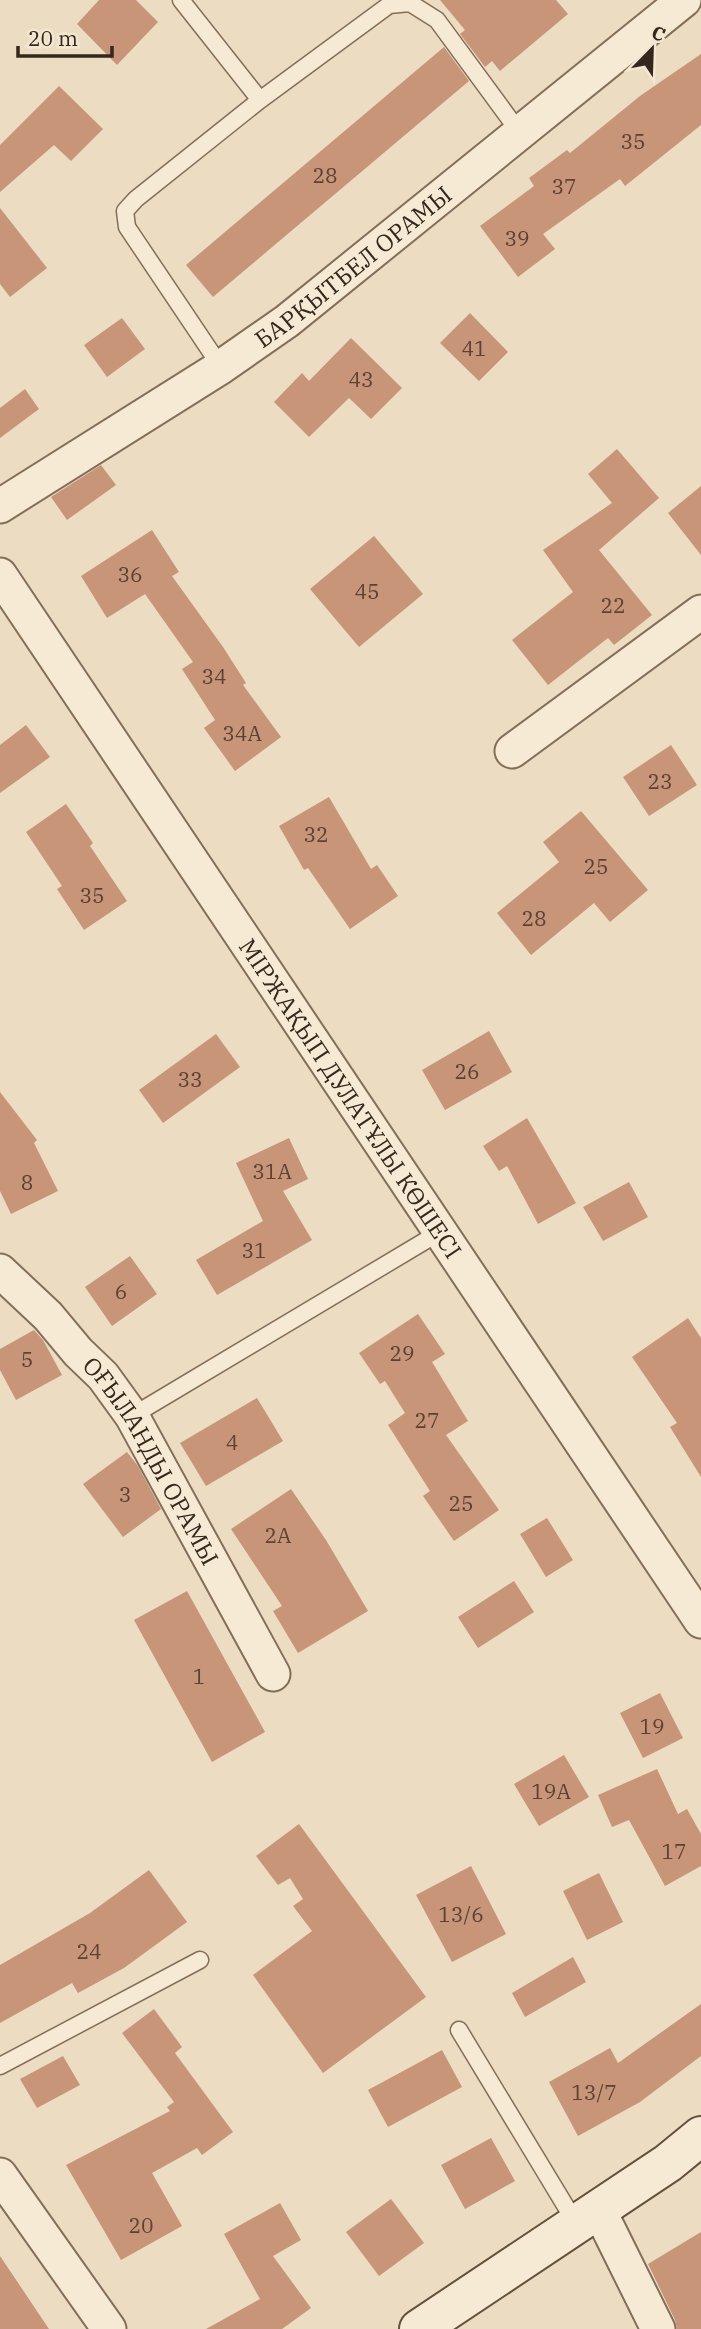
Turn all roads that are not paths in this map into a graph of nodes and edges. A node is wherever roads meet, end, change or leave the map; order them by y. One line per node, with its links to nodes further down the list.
1 (181, 0): 3 (lane)
2 (684, 0): 4 (street, БАРҚЫТБЕЛ ОРАМЫ)
3 (260, 100): 4 (lane); 5 (lane)
4 (520, 133): 5 (street, БАРҚЫТБЕЛ ОРАМЫ)
5 (221, 367): 6 (street, БАРҚЫТБЕЛ ОРАМЫ)
6 (0, 506)
7 (0, 575): 10 (street, МІРЖАҚЫП ДУЛАТҰЛЫ КӨШЕСІ)
8 (701, 612): 9 (street)
9 (512, 751)
10 (440, 1232): 12 (lane); 13 (street, МІРЖАҚЫП ДУЛАТҰЛЫ КӨШЕСІ)
11 (0, 1271): 12 (street, ОҒЫЛАНДЫ ОРАМЫ)
12 (132, 1416): 14 (street, ОҒЫЛАНДЫ ОРАМЫ)
13 (701, 1621)
14 (273, 1674)
15 (200, 1960): 17 (lane)
16 (459, 2030): 20 (lane)
17 (0, 2066)
18 (701, 2136): 20 (main road)
19 (0, 2175): 21 (street)
20 (588, 2217): 22 (main road); 23 (street)
21 (109, 2329)
22 (419, 2329)
23 (658, 2329)

